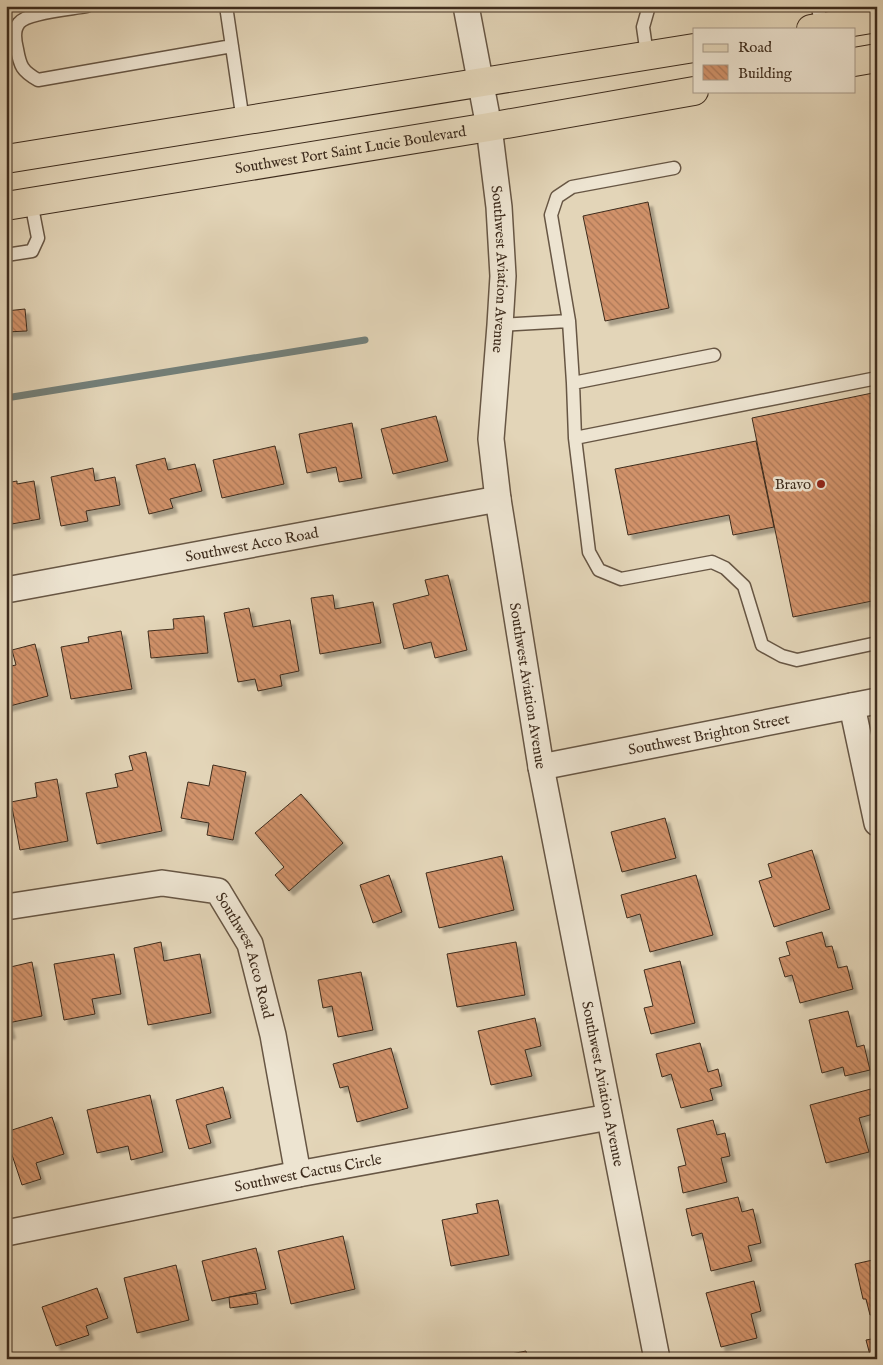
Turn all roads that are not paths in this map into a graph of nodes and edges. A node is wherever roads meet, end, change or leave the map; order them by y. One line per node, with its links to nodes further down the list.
1 (87, 6): 7 (lane)
2 (226, 6): 7 (lane)
3 (466, 6): 12 (street, Southwest Aviation Avenue)
4 (649, 6): 9 (lane)
5 (877, 18): 6 (main road)
6 (816, 21)
7 (232, 46): 14 (lane)
8 (693, 48): 9 (main road)
9 (647, 56): 12 (main road)
10 (877, 58): 11 (main road)
11 (856, 62)
12 (480, 83): 14 (main road); 15 (street, Southwest Aviation Avenue)
13 (693, 90): 15 (main road, Southwest Port Saint Lucie Boulevard)
14 (243, 121): 16 (main road)
15 (489, 127): 18 (main road, Southwest Port Saint Lucie Boulevard); 21 (street, Southwest Aviation Avenue)
16 (6, 159)
17 (674, 168): 20 (lane)
18 (19, 204): 19 (lane)
19 (6, 255)
20 (570, 322): 21 (lane); 24 (lane)
21 (500, 325): 26 (street, Southwest Aviation Avenue)
22 (714, 355): 24 (lane)
23 (877, 378): 25 (lane)
24 (572, 383): 25 (lane)
25 (575, 438): 28 (lane)
26 (498, 499): 27 (street, Southwest Acco Road); 31 (street, Southwest Aviation Avenue)
27 (6, 590)
28 (877, 643)
29 (877, 701): 30 (street, Southwest Brighton Street)
30 (852, 706): 31 (street, Southwest Brighton Street); 32 (street)
31 (541, 767): 34 (street, Southwest Aviation Avenue)
32 (877, 823)
33 (6, 907): 35 (street, Southwest Acco Road)
34 (610, 1117): 35 (street, Southwest Cactus Circle); 37 (street, Southwest Aviation Avenue)
35 (298, 1174): 36 (street, Southwest Cactus Circle)
36 (6, 1233)
37 (656, 1359)

